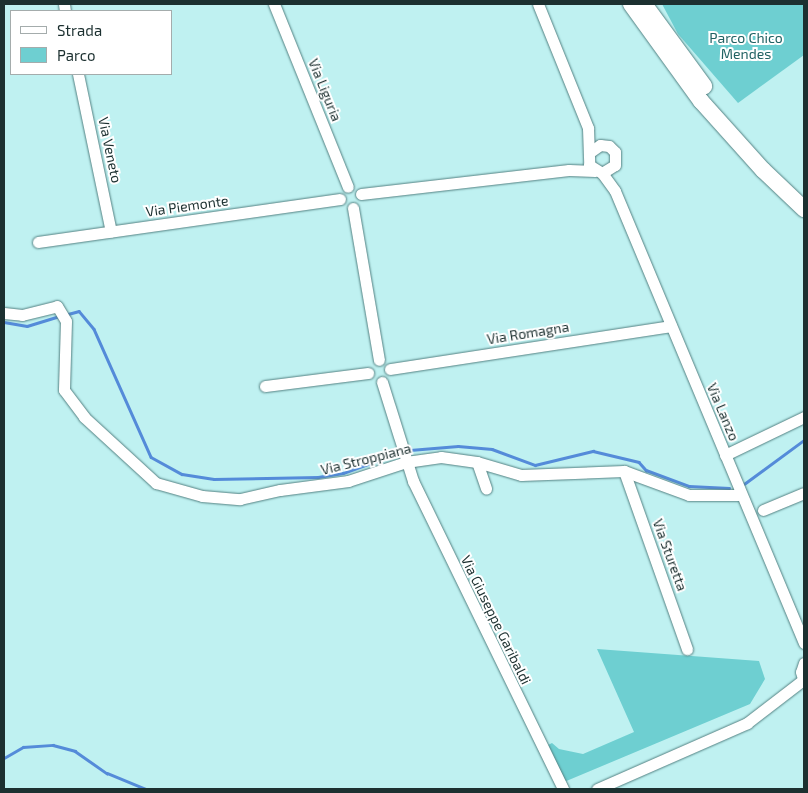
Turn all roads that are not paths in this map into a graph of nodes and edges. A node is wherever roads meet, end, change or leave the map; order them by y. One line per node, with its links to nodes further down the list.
1 (274, 4): 11 (street, Via Liguria)
2 (538, 4): 6 (street)
3 (631, 4): 16 (highway)
4 (644, 4): 13 (highway)
5 (78, 75): 17 (street, Via Veneto)
6 (588, 128): 7 (street); 8 (street)
7 (605, 145): 8 (street); 10 (street)
8 (589, 154): 9 (street); 10 (street)
9 (569, 170): 10 (street); 12 (street)
10 (603, 171): 20 (street, Via Lanzo)
11 (348, 187): 12 (street); 14 (street)
12 (360, 194): 15 (street)
13 (804, 194)
14 (340, 199): 15 (street); 17 (street, Via Piemonte)
15 (353, 208): 21 (street)
16 (804, 209)
17 (112, 232): 18 (street, Via Piemonte)
18 (38, 242)
19 (4, 313): 28 (street, Via Stroppiana)
20 (671, 326): 22 (street, Via Romagna); 27 (street, Via Lanzo)
21 (379, 360): 22 (street); 23 (street)
22 (390, 369): 24 (street)
23 (368, 373): 24 (street); 25 (street)
24 (382, 382): 28 (street)
25 (265, 386)
26 (804, 417): 27 (street)
27 (725, 455): 33 (street, Via Lanzo)
28 (406, 462): 29 (street, Via Stroppiana); 39 (street, Via Giuseppe Garibaldi)
29 (476, 462): 30 (street, Via Stroppiana); 31 (street)
30 (624, 471): 33 (street, Via Stroppiana); 36 (street, Via Sturetta)
31 (486, 488)
32 (804, 493): 34 (street)
33 (741, 495): 35 (street, Via Lanzo)
34 (763, 510)
35 (804, 643)
36 (687, 649)
37 (804, 664): 38 (street)
38 (804, 681): 40 (street)
39 (562, 787)
40 (597, 789)

